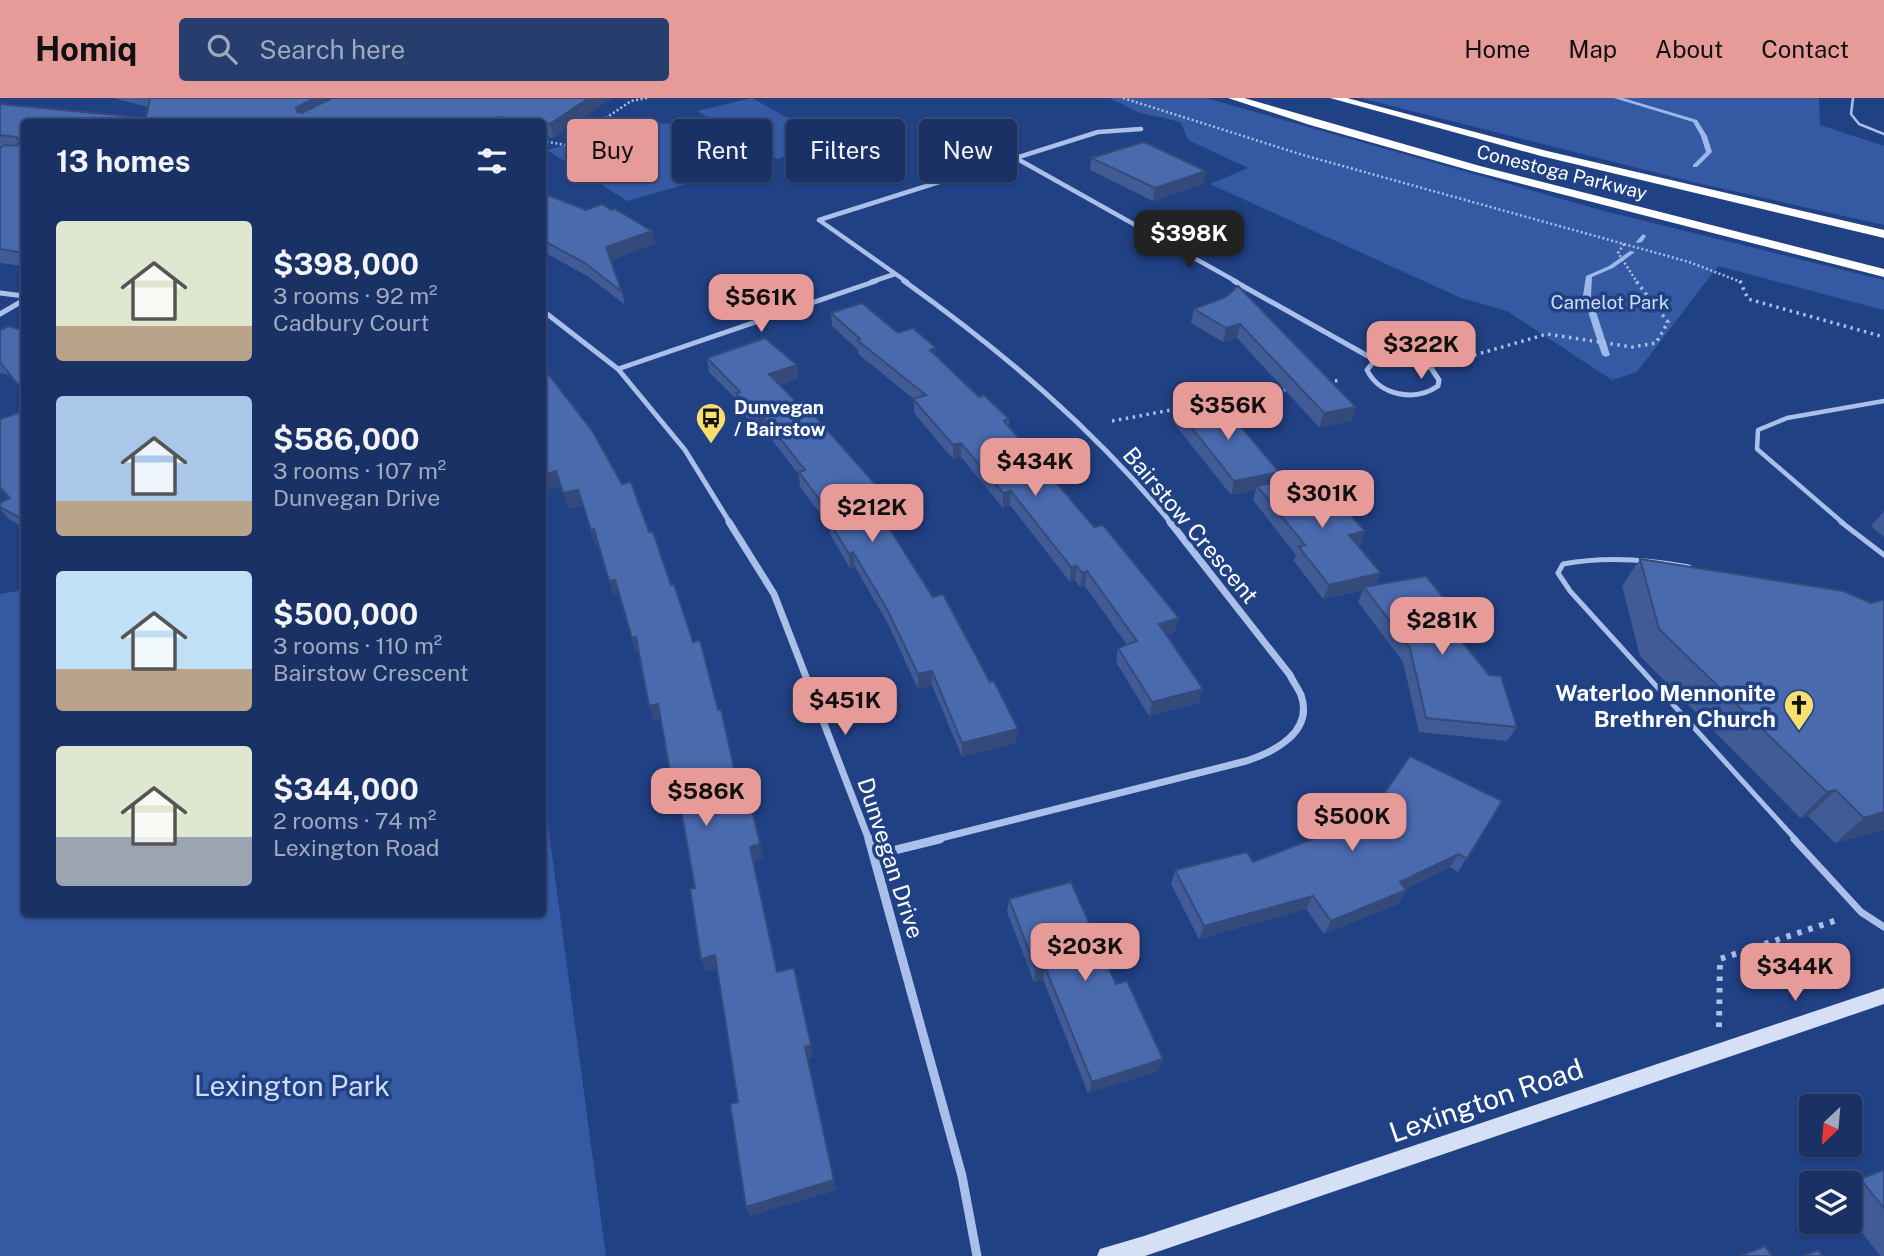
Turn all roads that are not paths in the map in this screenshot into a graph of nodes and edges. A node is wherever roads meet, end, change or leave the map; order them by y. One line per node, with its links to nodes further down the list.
1 (1234, 98): 10 (highway, Conestoga Parkway)
2 (1335, 98): 9 (highway, Conestoga Parkway)
3 (1853, 98): 5 (lane)
4 (1141, 129): 6 (street)
5 (1884, 134)
6 (1017, 156)
7 (1017, 159): 17 (street)
8 (937, 182): 11 (street, Bairstow Crescent)
9 (1884, 234)
10 (1884, 273)
11 (895, 274): 18 (street); 22 (street, Bairstow Crescent)
12 (0, 293): 13 (street)
13 (21, 297)
14 (21, 300): 16 (street)
15 (546, 313): 18 (street, Dunvegan Drive)
16 (0, 314)
17 (1375, 360): 17 (street)
18 (618, 369): 22 (street, Dunvegan Drive)
19 (1884, 401): 20 (lane)
20 (1884, 555)
21 (1702, 569): 23 (lane)
22 (875, 855): 25 (street, Dunvegan Drive)
23 (1884, 927)
24 (1884, 996): 26 (main road, Lexington Road)
25 (977, 1256)
26 (1107, 1256)

